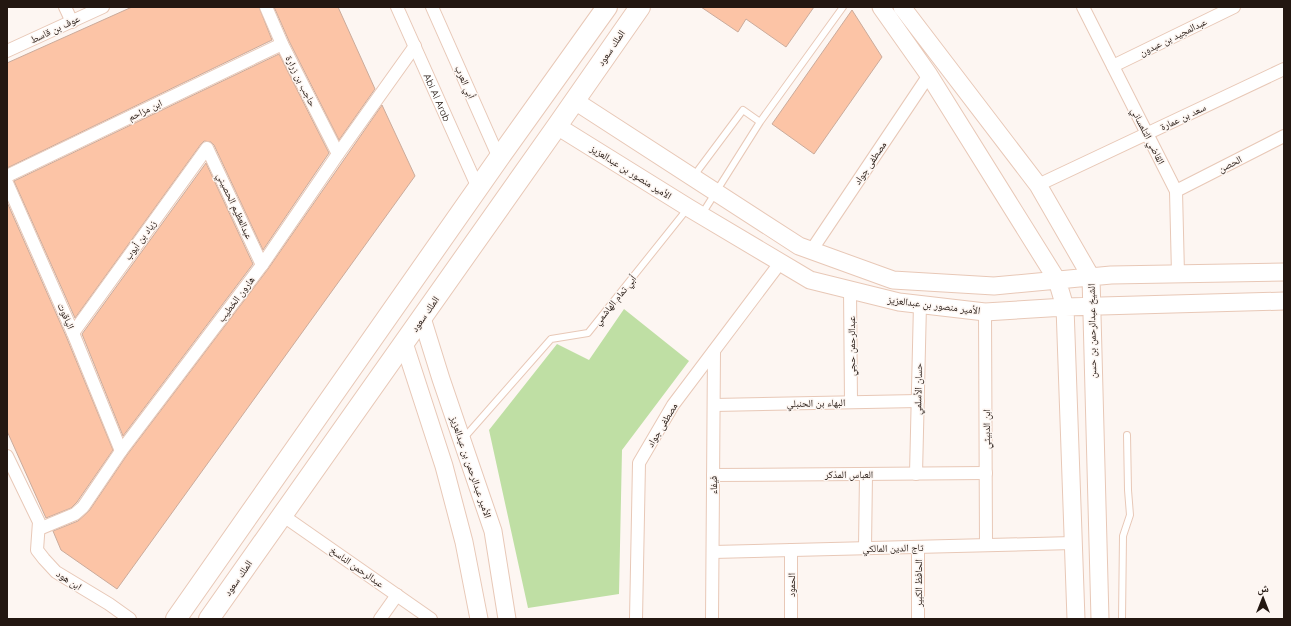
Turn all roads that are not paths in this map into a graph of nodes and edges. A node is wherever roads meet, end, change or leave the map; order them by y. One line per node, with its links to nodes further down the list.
1 (65, 7): 13 (street)
2 (103, 7): 13 (street, عوف بن قاسط)
3 (266, 7): 14 (street, حاجب بن زرارة)
4 (397, 7): 15 (street, Abi Al Arab)
5 (607, 7): 27 (main road)
6 (640, 7): 20 (main road, الملك سعود)
7 (843, 7): 21 (lane, أبي تمام الهاشمي)
8 (881, 7): 19 (street)
9 (902, 7): 31 (street, الشيخ عبدالرحمن بن حسن)
10 (1083, 7): 17 (street, القاضي التلمساني)
11 (1234, 7): 17 (street, عبدالمجيد بن عبدون)
12 (433, 8): 27 (street, أبي العرب)
13 (72, 22): 16 (street, عوف بن قاسط)
14 (282, 44): 26 (street, حاجب بن زرارة); 28 (street, ابن مزاحم)
15 (415, 46): 26 (street, هارون الخطيب); 32 (street, Abi Al Arab)
16 (7, 51)
17 (1113, 66): 23 (street, القاضي التلمساني)
18 (1284, 69): 23 (street, سعد بن عمارة)
19 (929, 75): 36 (street, مصطفى جواد); 42 (street)
20 (575, 101): 22 (main road, الملك سعود); 29 (street, الأمير منصور بن عبدالعزيز)
21 (760, 122): 29 (lane); 34 (lane, أبي تمام الهاشمي)
22 (557, 126): 35 (street, الأمير منصور بن عبدالعزيز); 49 (main road, الملك سعود)
23 (1147, 134): 31 (street, سعد بن عمارة); 33 (street, القاضي التلمساني)
24 (1284, 136): 33 (street, الحصن)
25 (207, 148): 38 (street, عبدالعظيم الحصيني); 50 (street, زياد بن أيوب)
26 (338, 154): 38 (street, هارون الخطيب)
27 (499, 158): 32 (main road)
28 (7, 176)
29 (693, 178): 34 (street, الأمير منصور بن عبدالعزيز)
30 (7, 183): 50 (street, الياقوت)
31 (1038, 186): 41 (street, الشيخ عبدالرحمن بن حسن)
32 (478, 188): 76 (main road)
33 (1176, 191): 40 (street, القاضي التلمساني)
34 (716, 192): 35 (lane, أبي تمام الهاشمي); 36 (street, الأمير منصور بن عبدالعزيز)
35 (695, 211): 37 (street, الأمير منصور بن عبدالعزيز); 59 (lane, أبي تمام الهاشمي)
36 (811, 251): 42 (street, الأمير منصور بن عبدالعزيز)
37 (780, 263): 43 (street, الأمير منصور بن عبدالعزيز); 52 (street, مصطفى جواد)
38 (262, 265): 60 (street, هارون الخطيب)
39 (1284, 272): 40 (street, الأمير منصور بن عبدالعزيز)
40 (1178, 274): 41 (street, الأمير منصور بن عبدالعزيز)
41 (1091, 277): 42 (street, الأمير منصور بن عبدالعزيز); 47 (street, الشيخ عبدالرحمن بن حسن)
42 (1057, 280): 46 (street)
43 (850, 290): 45 (street, الأمير منصور بن عبدالعزيز); 56 (street, عبدالرحمن حجي)
44 (1284, 301): 47 (street, الأمير منصور بن عبدالعزيز)
45 (920, 304): 48 (street, الأمير منصور بن عبدالعزيز); 55 (street, حسان الأسلمي)
46 (1065, 307): 47 (street, الأمير منصور بن عبدالعزيز); 48 (street, الأمير منصور بن عبدالعزيز); 68 (street)
47 (1091, 307): 87 (street, الشيخ عبدالرحمن بن حسن)
48 (985, 312): 62 (street, ابن الدبيثي)
49 (422, 318): 51 (main road, الملك سعود); 53 (street, الأمير عبدالرحمن بن عبدالعزيز)
50 (73, 333): 60 (street, الياقوت)
51 (404, 343): 54 (street); 66 (main road, الملك سعود)
52 (714, 351): 57 (street, فيفاء); 82 (street, مصطفى جواد)
53 (441, 379): 54 (street); 59 (street, الأمير عبدالرحمن بن عبدالعزيز)
54 (419, 388): 80 (street)
55 (918, 401): 56 (street, البهاء بن الحنبلي); 64 (street, حسان الأسلمي)
56 (851, 402): 57 (street, البهاء بن الحنبلي)
57 (714, 405): 65 (street, فيفاء)
58 (1127, 435): 88 (lane)
59 (462, 440): 81 (street, الأمير عبدالرحمن بن عبدالعزيز)
60 (121, 451): 67 (street, هارون الخطيب)
61 (7, 456): 67 (street, ابن هود)
62 (986, 473): 64 (street, العباس المذكر); 69 (street, ابن الدبيثي)
63 (866, 474): 64 (street, العباس المذكر); 65 (street, العباس المذكر); 71 (street)
64 (916, 474)
65 (713, 475): 73 (street, فيفاء)
66 (282, 515): 74 (street, عبدالرحمن الناسخ); 77 (main road, الملك سعود)
67 (38, 529): 75 (street, ابن هود)
68 (1073, 542): 69 (street, تاج الدين المالكي); 86 (street)
69 (986, 545): 70 (street, تاج الدين المالكي)
70 (918, 547): 71 (street, تاج الدين المالكي); 85 (street, الحافظ الكبير)
71 (865, 548): 72 (street, تاج الدين المالكي)
72 (791, 550): 73 (street, تاج الدين المالكي); 84 (street, الحمود)
73 (712, 552): 83 (street, فيفاء)
74 (397, 595): 78 (street); 79 (street, عبدالرحمن الناسخ)
75 (130, 619)
76 (176, 619)
77 (209, 619)
78 (380, 619)
79 (431, 619)
80 (480, 619)
81 (507, 619)
82 (636, 619)
83 (712, 619)
84 (791, 619)
85 (918, 619)
86 (1076, 619)
87 (1100, 619)
88 (1122, 619)

